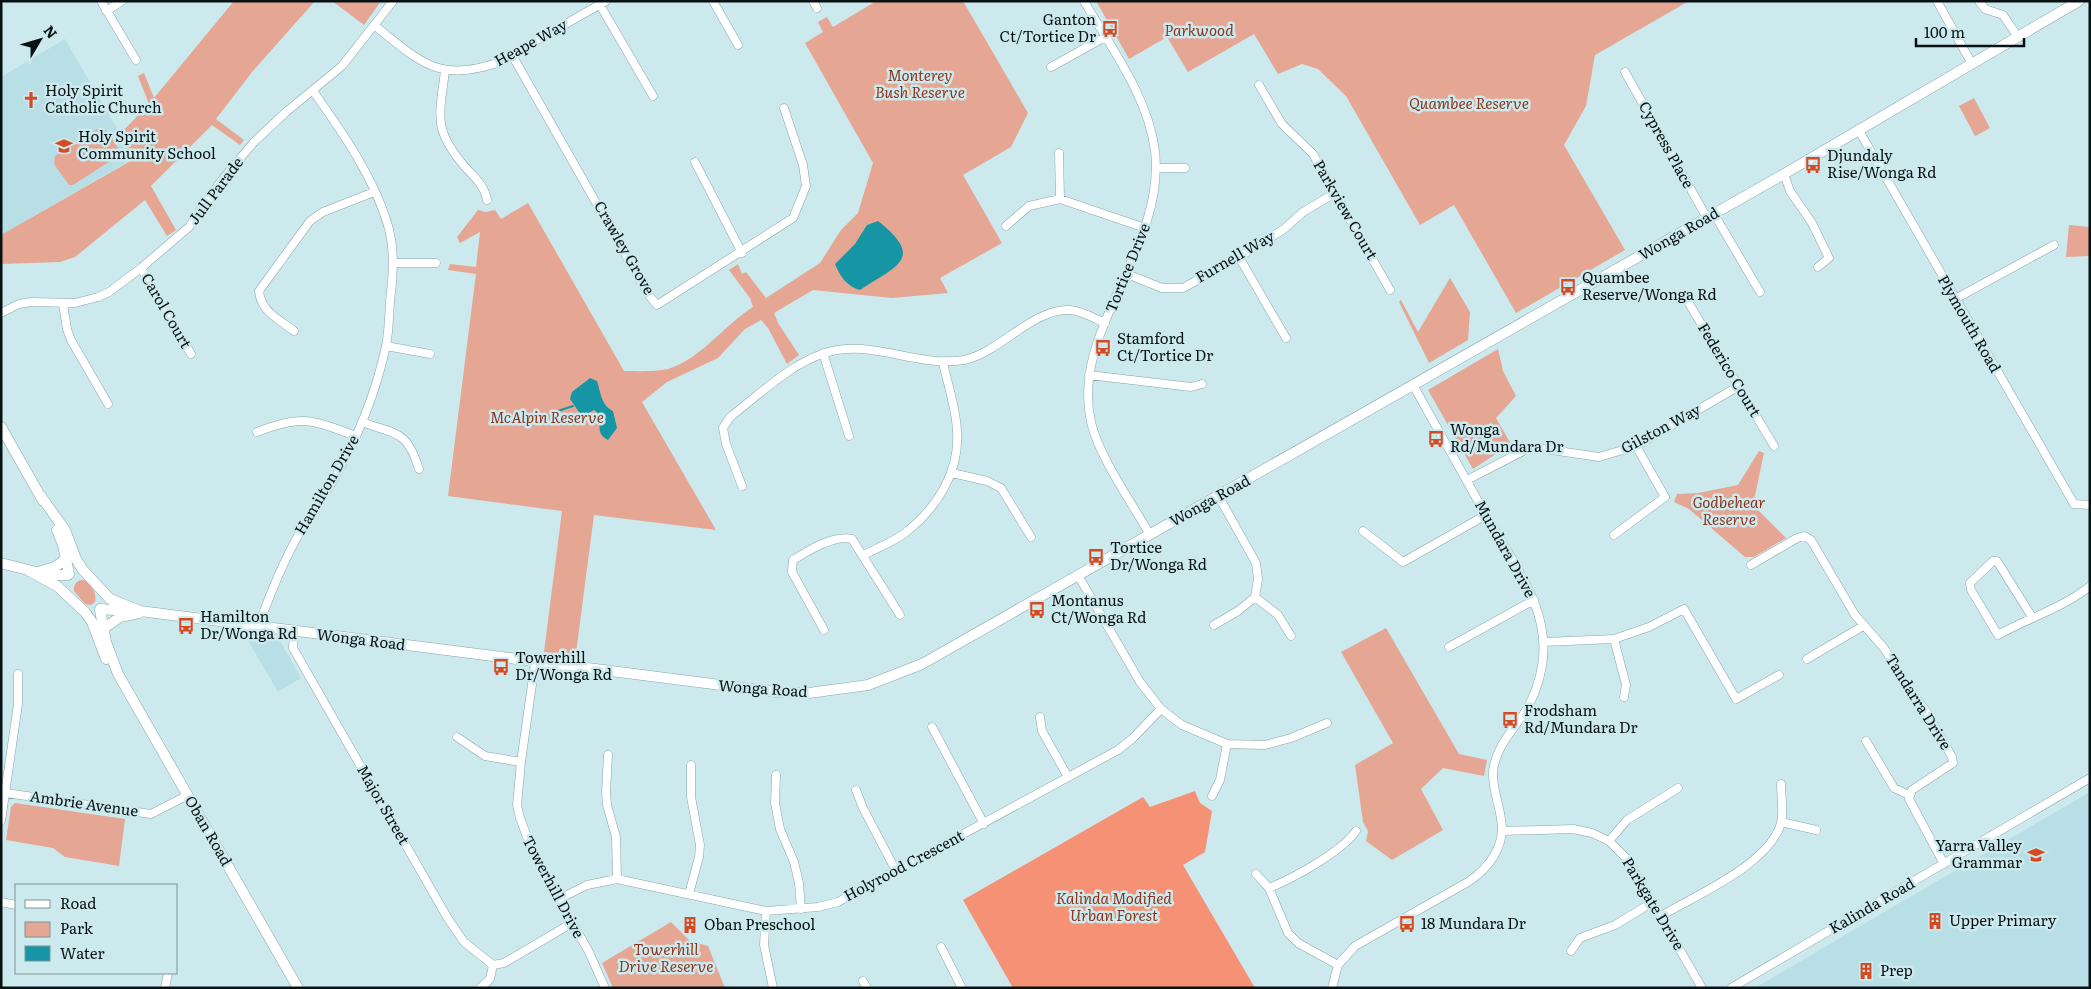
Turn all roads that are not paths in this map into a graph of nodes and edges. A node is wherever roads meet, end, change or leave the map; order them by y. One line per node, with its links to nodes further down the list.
1 (101, 1): 10 (street)
2 (122, 1): 10 (street)
3 (392, 1): 11 (street, Jull Parade)
4 (713, 1): 14 (street)
5 (1084, 1): 12 (street, Tortice Drive)
6 (1937, 1): 17 (street)
7 (1979, 1): 13 (street)
8 (2079, 1): 13 (main road, Wonga Road)
9 (603, 3): 15 (street, Heape Way); 23 (street)
10 (106, 11): 16 (street)
11 (375, 26): 19 (street, Heape Way); 22 (street, Jull Parade)
12 (1104, 36): 18 (street); 28 (street, Tortice Drive)
13 (2018, 37): 17 (main road, Wonga Road)
14 (738, 45)
15 (512, 55): 19 (street, Heape Way); 39 (street, Crawley Grove)
16 (136, 60)
17 (1972, 64): 25 (main road, Wonga Road)
18 (1051, 67)
19 (445, 71): 34 (street)
20 (1625, 72): 35 (street, Cypress Place)
21 (1259, 85): 32 (street, Parkview Court)
22 (313, 91): 31 (street, Hamilton Drive); 44 (street, Jull Parade)
23 (653, 96)
24 (784, 108): 39 (street, Crawley Grove)
25 (1858, 129): 30 (main road, Wonga Road); 49 (street, Plymouth Road)
26 (1059, 153): 33 (street)
27 (695, 162): 39 (street)
28 (1156, 168): 29 (street); 37 (street, Tortice Drive)
29 (1185, 168)
30 (1784, 174): 35 (main road, Wonga Road); 43 (street)
31 (374, 192): 41 (street, Hamilton Drive); 53 (street)
32 (1335, 193): 40 (street, Furnell Way); 46 (street, Parkview Court)
33 (1060, 199): 36 (street); 37 (street)
34 (487, 200)
35 (1710, 216): 47 (street, Cypress Place); 62 (main road, Wonga Road)
36 (1006, 226)
37 (1145, 228): 45 (street, Tortice Drive)
38 (2054, 245): 49 (street)
39 (742, 252)
40 (1239, 257): 45 (street, Furnell Way); 54 (street)
41 (394, 263): 42 (street); 55 (street, Hamilton Drive)
42 (436, 263)
43 (1818, 266)
44 (141, 268): 50 (street, Jull Parade); 56 (street, Carol Court)
45 (1127, 274): 52 (street, Tortice Drive)
46 (1390, 290)
47 (1760, 292)
48 (1684, 295): 63 (street, Federico Court)
49 (1955, 299): 78 (street, Plymouth Road)
50 (64, 304): 51 (street, Jull Parade); 64 (street)
51 (1, 313)
52 (1105, 323): 59 (street); 60 (street, Tortice Drive)
53 (294, 331)
54 (1286, 338)
55 (386, 346): 57 (street); 65 (street, Hamilton Drive)
56 (191, 354)
57 (430, 354)
58 (823, 354): 59 (street); 69 (street); 75 (street)
59 (943, 362): 73 (street)
60 (1089, 375): 61 (street); 81 (street, Tortice Drive)
61 (1202, 384)
62 (1413, 385): 74 (street, Mundara Drive); 77 (main road, Wonga Road)
63 (1740, 386): 70 (street, Gilston Way); 71 (street, Federico Court)
64 (108, 404)
65 (362, 422): 68 (street, Hamilton Drive); 72 (street)
66 (1, 427): 76 (main road)
67 (257, 432): 68 (street)
68 (356, 436): 102 (street, Hamilton Drive)
69 (849, 436)
70 (1636, 446): 74 (street, Gilston Way); 82 (street)
71 (1774, 446)
72 (419, 469)
73 (952, 472): 83 (street); 84 (street)
74 (1466, 480): 79 (street, Mundara Drive)
75 (742, 486)
76 (40, 495): 85 (main road); 90 (main road)
77 (1219, 497): 81 (main road, Wonga Road); 93 (street)
78 (2090, 505)
79 (1486, 515): 80 (street); 94 (street, Mundara Drive)
80 (1363, 531)
81 (1150, 535): 91 (main road, Wonga Road)
82 (1614, 536)
83 (1031, 537)
84 (864, 555): 98 (street); 104 (street)
85 (66, 559): 88 (main road); 89 (main road)
86 (1, 563): 88 (main road)
87 (1751, 565): 101 (street, Tandarra Drive)
88 (31, 572): 89 (main road); 96 (main road)
89 (68, 575): 90 (main road); 96 (main road)
90 (88, 575): 95 (main road, Oban Road); 97 (main road)
91 (1079, 577): 111 (main road, Wonga Road); 116 (street)
92 (2090, 586): 99 (street)
93 (1255, 598): 100 (street); 106 (street)
94 (1534, 600): 108 (street, Mundara Drive); 109 (street)
95 (100, 610): 96 (main road); 97 (main road); 103 (main road, Oban Road)
96 (84, 611): 113 (main road, Oban Road)
97 (143, 612): 102 (main road, Wonga Road); 103 (main road)
98 (900, 615)
99 (2032, 617): 99 (street)
100 (1214, 625)
101 (1863, 626): 110 (street); 134 (street, Tandarra Drive)
102 (258, 627): 105 (main road, Wonga Road)
103 (103, 629): 113 (main road, Oban Road)
104 (824, 630)
105 (294, 632): 111 (main road, Wonga Road); 159 (street, Major Street)
106 (1291, 636)
107 (1614, 639): 108 (street); 114 (street); 115 (street)
108 (1544, 642): 141 (street, Mundara Drive)
109 (1449, 647)
110 (1807, 659)
111 (535, 663): 124 (street, Towerhill Drive)
112 (18, 674): 132 (street)
113 (118, 674): 133 (main road, Oban Road)
114 (1779, 675)
115 (1624, 698)
116 (1161, 709): 122 (street); 127 (street, Holyrood Crescent)
117 (1040, 717): 127 (street)
118 (1326, 722): 122 (street)
119 (932, 727): 138 (street)
120 (457, 737): 124 (street)
121 (1866, 741): 134 (street)
122 (1227, 744): 135 (street)
123 (608, 755): 146 (street)
124 (521, 762): 149 (street, Towerhill Drive)
125 (691, 765): 148 (street)
126 (776, 774): 153 (street)
127 (1068, 777): 138 (street, Holyrood Crescent)
128 (2090, 778): 143 (street, Kalinda Road)
129 (1781, 784): 137 (street)
130 (1678, 788): 142 (street)
131 (856, 790): 144 (street)
132 (6, 793): 133 (street, Ambrie Avenue); 136 (street)
133 (188, 795): 163 (main road, Oban Road)
134 (1909, 795): 143 (street)
135 (1212, 796)
136 (1, 821)
137 (1781, 822): 139 (street); 155 (street)
138 (984, 824): 144 (street, Holyrood Crescent)
139 (1816, 830)
140 (1356, 831): 147 (street)
141 (1502, 831): 142 (street, Parkgate Drive); 160 (street, Mundara Drive)
142 (1608, 842): 151 (street, Parkgate Drive)
143 (1944, 864): 170 (street, Kalinda Road)
144 (896, 871): 153 (street, Holyrood Crescent)
145 (1256, 874): 147 (street)
146 (617, 879): 148 (street, Holyrood Crescent); 149 (street, Holyrood Crescent)
147 (1270, 888): 160 (street)
148 (689, 894): 154 (street, Holyrood Crescent)
149 (559, 899): 156 (street, Towerhill Drive)
150 (1, 902): 152 (street)
151 (1653, 902): 155 (street, Parkgate Drive); 158 (street)
152 (15, 905)
153 (800, 909): 154 (street, Holyrood Crescent)
154 (766, 911): 166 (street)
155 (1661, 916): 169 (street, Parkgate Drive)
156 (572, 923): 159 (street); 165 (street, Towerhill Drive)
157 (941, 947): 167 (street)
158 (1571, 951)
159 (493, 965): 164 (street)
160 (1338, 965): 168 (street, Mundara Drive)
161 (168, 974): 162 (street)
162 (166, 988)
163 (298, 988)
164 (480, 988)
165 (605, 988)
166 (774, 988)
167 (962, 988)
168 (1332, 988)
169 (1702, 988)
170 (1731, 988)

